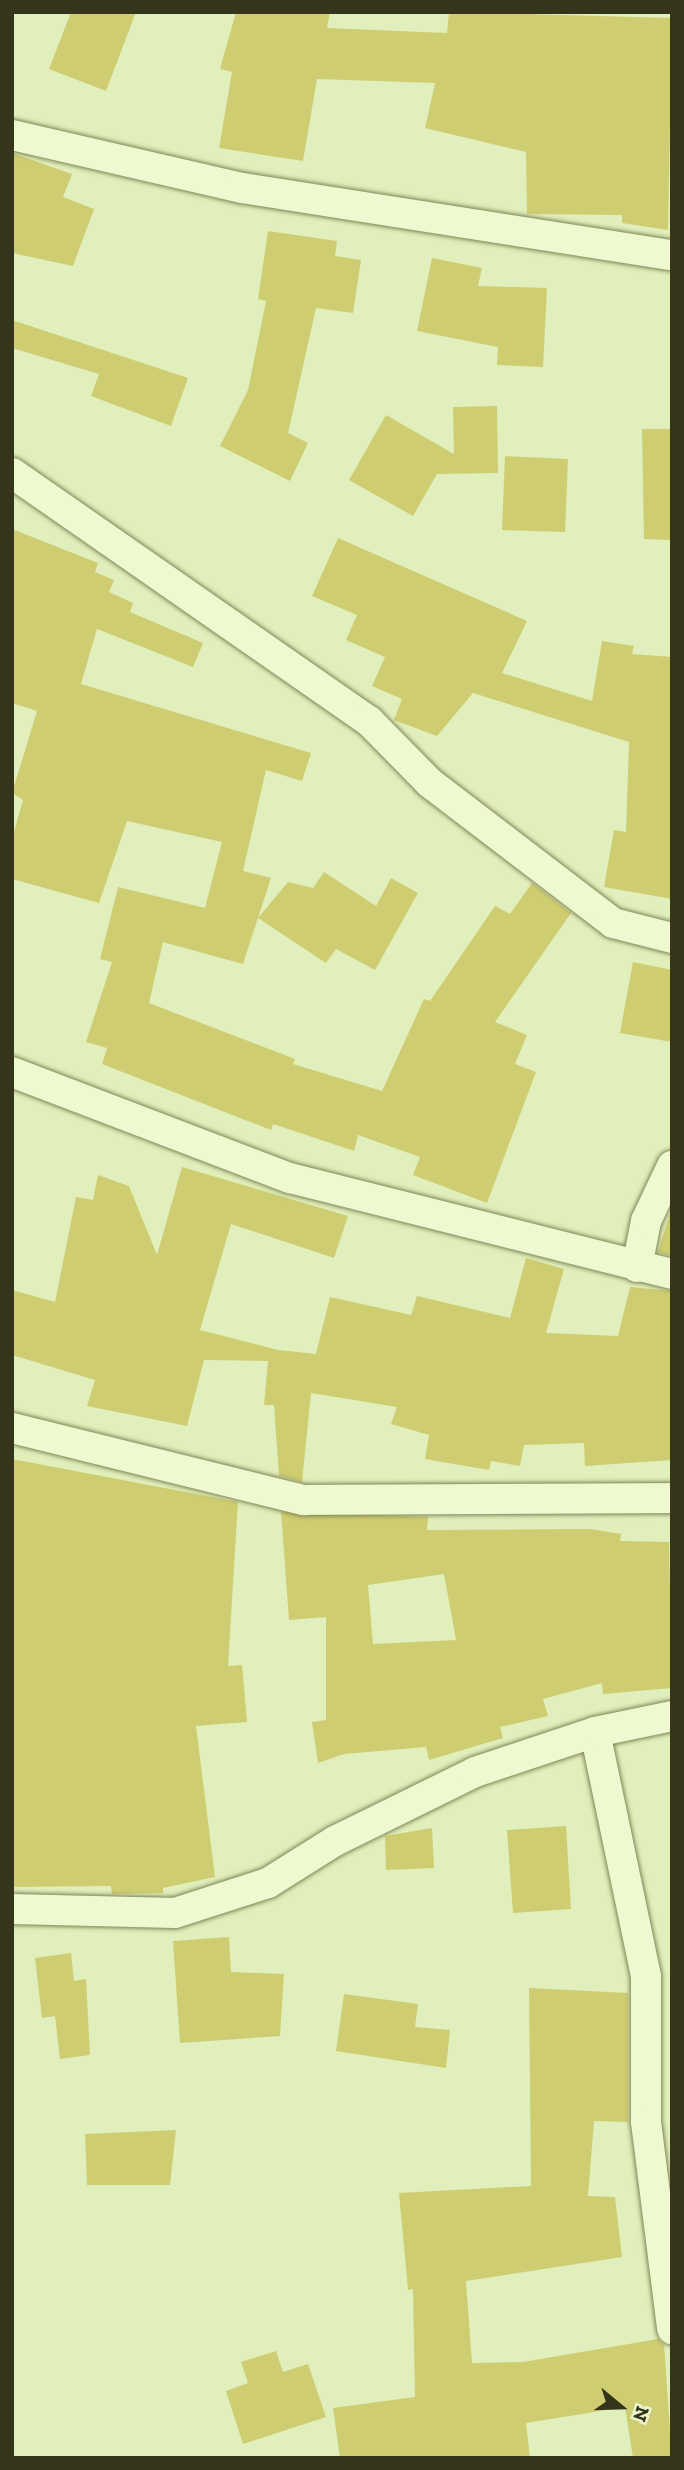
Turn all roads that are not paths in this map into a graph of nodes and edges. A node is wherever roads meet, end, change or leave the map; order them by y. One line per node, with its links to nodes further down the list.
1 (12, 135): 2 (street)
2 (672, 256)
3 (12, 473): 4 (street)
4 (672, 938)
5 (12, 1072): 7 (street)
6 (672, 1166): 7 (street)
7 (637, 1267): 8 (street)
8 (672, 1274)
9 (12, 1428): 10 (street)
10 (672, 1498)
11 (672, 1716): 12 (street)
12 (595, 1732): 13 (street); 14 (street)
13 (12, 1909)
14 (672, 2329)

